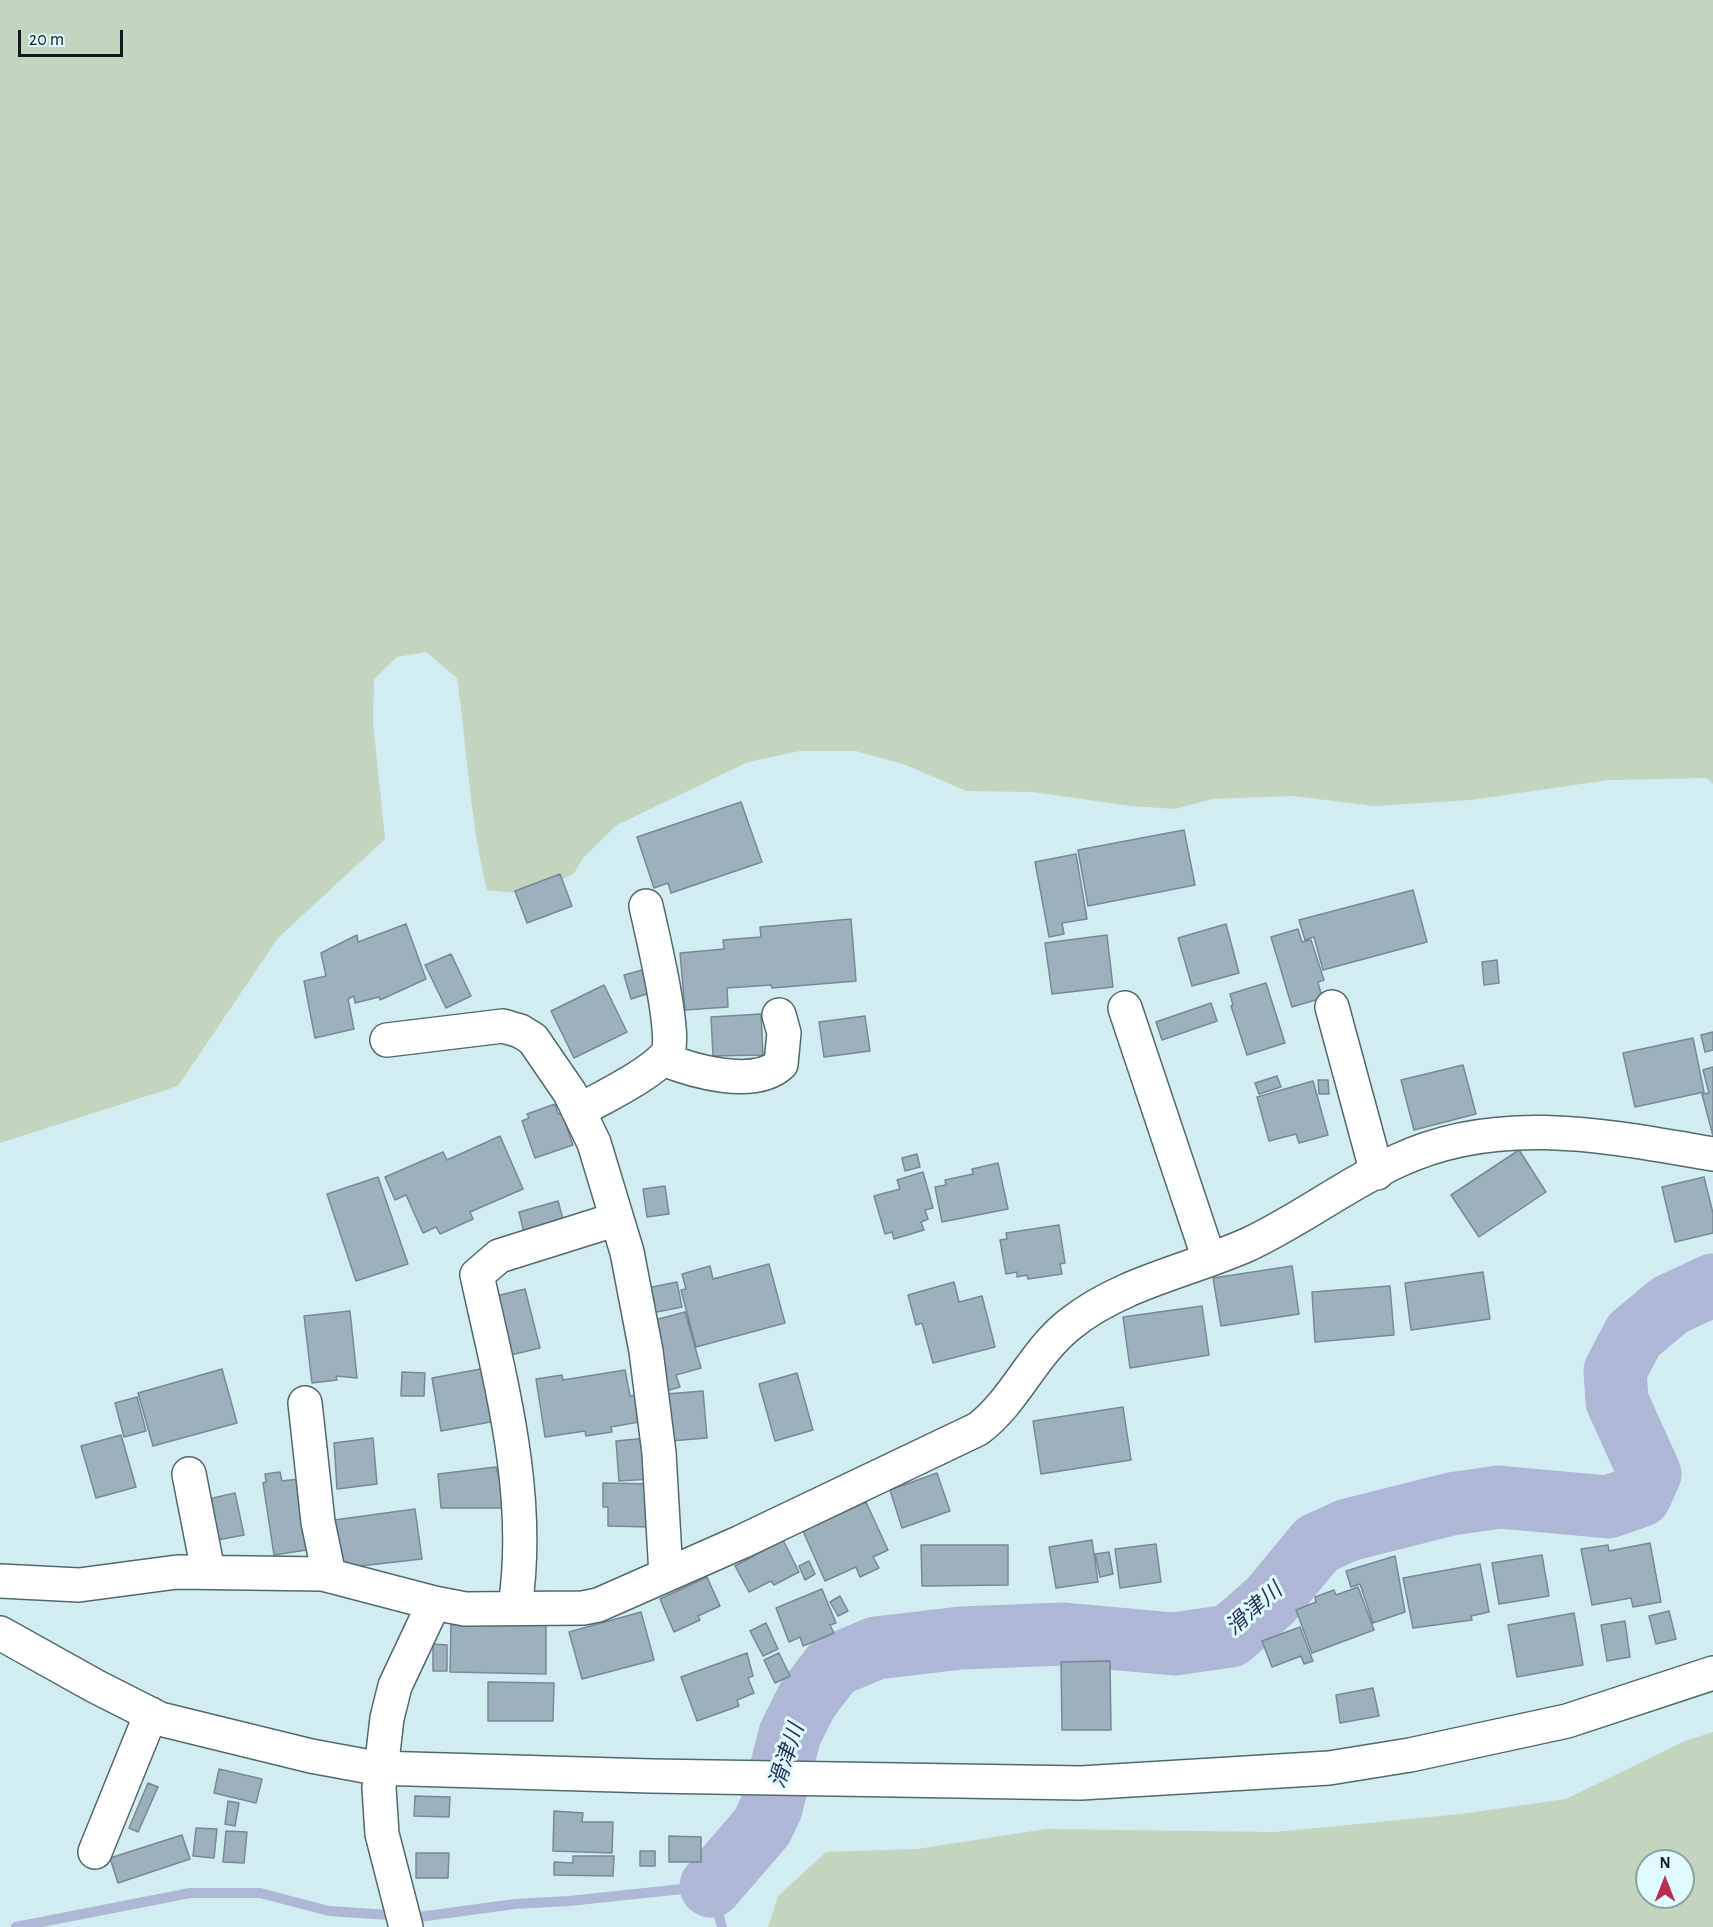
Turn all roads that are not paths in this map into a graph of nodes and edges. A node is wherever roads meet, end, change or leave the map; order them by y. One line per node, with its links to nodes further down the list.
1 (646, 906): 6 (street)
2 (1332, 1007): 9 (street)
3 (1125, 1008): 11 (street)
4 (779, 1016): 6 (street)
5 (387, 1040): 7 (street)
6 (663, 1059): 7 (street)
7 (579, 1111): 10 (street)
8 (1713, 1154): 9 (street)
9 (1377, 1173): 11 (street)
10 (617, 1219): 16 (street); 19 (street)
11 (1209, 1259): 16 (street)
12 (305, 1403): 15 (street)
13 (189, 1474): 14 (street)
14 (208, 1571): 15 (street); 17 (street)
15 (329, 1575): 18 (street)
16 (666, 1575): 19 (street)
17 (0, 1581)
18 (434, 1604): 19 (street); 23 (street)
19 (515, 1607)
20 (0, 1634): 22 (street)
21 (1713, 1673): 23 (street)
22 (151, 1714): 23 (street); 24 (street)
23 (382, 1768): 25 (street)
24 (95, 1852)
25 (406, 1927)

